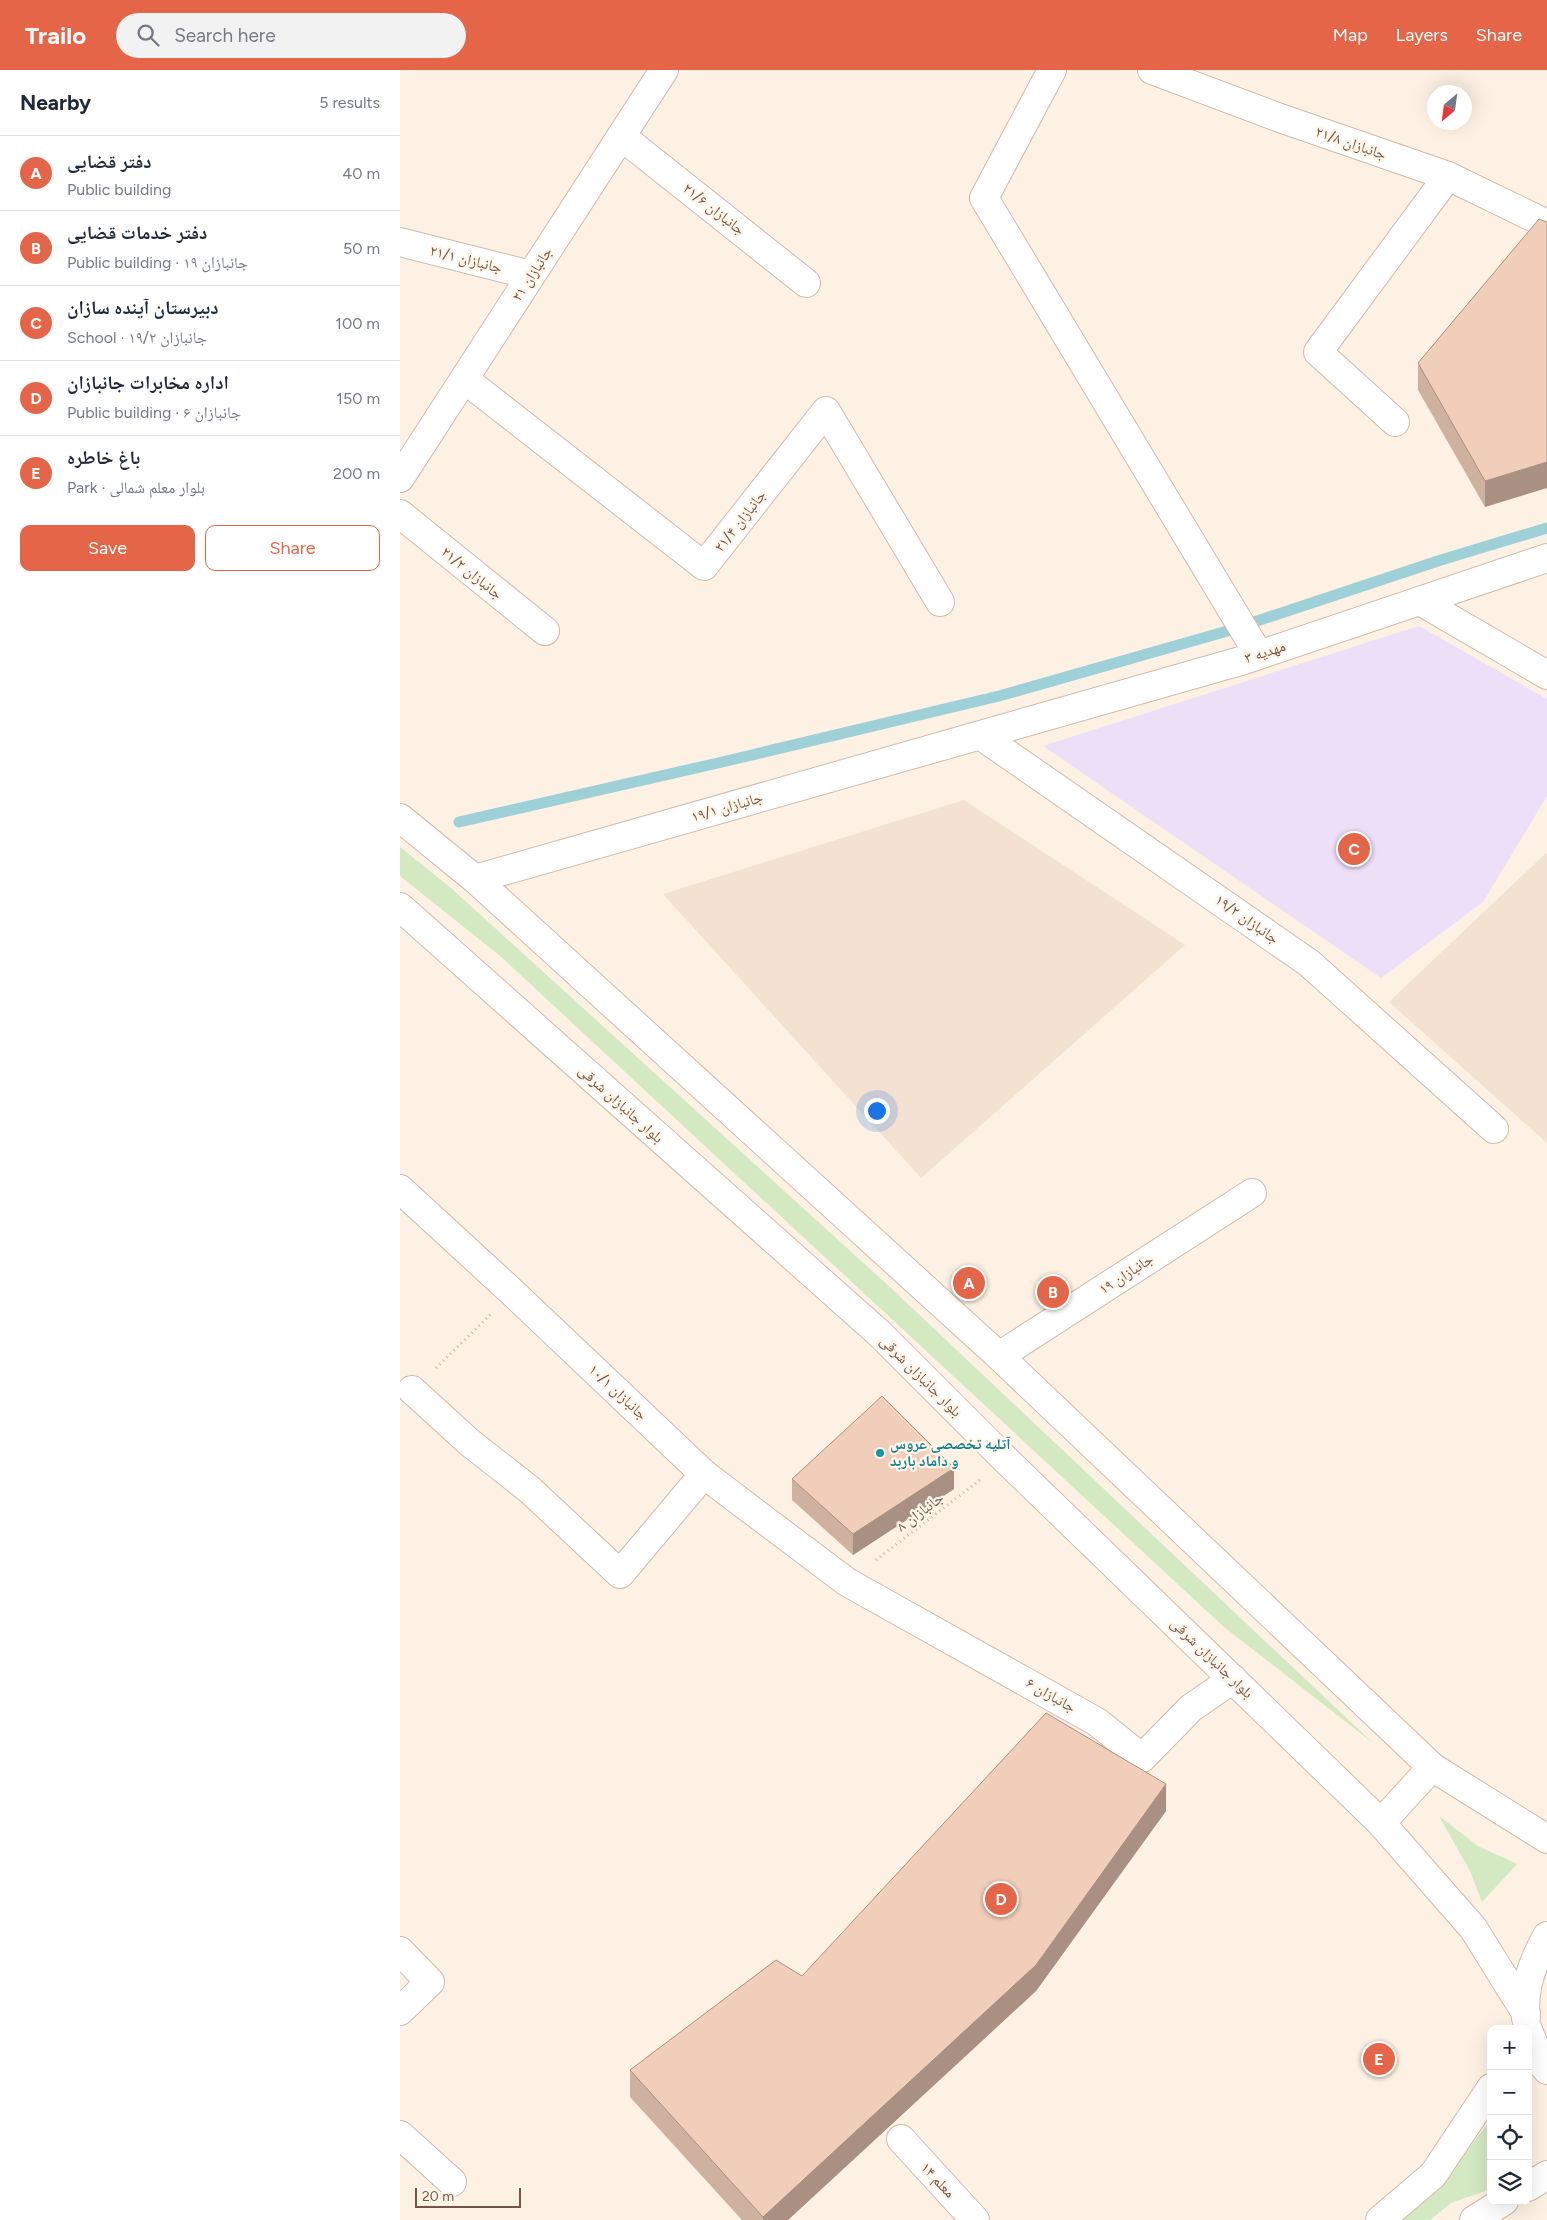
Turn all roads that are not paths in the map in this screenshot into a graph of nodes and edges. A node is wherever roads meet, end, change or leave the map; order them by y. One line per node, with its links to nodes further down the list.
1 (1052, 70): 18 (street)
2 (1152, 70): 5 (street, جانبازان ۲۱/۸)
3 (661, 71): 4 (street, جانبازان ۲۱)
4 (621, 136): 8 (street, جانبازان ۲۱); 9 (street, جانبازان ۲۱/۶)
5 (1448, 176): 6 (street, جانبازان ۲۱/۸); 11 (street)
6 (1547, 224)
7 (400, 242): 8 (street, جانبازان ۲۱/۱)
8 (531, 275): 10 (street, جانبازان ۲۱)
9 (806, 283)
10 (464, 379): 12 (street, جانبازان ۲۱); 16 (street, جانبازان ۲۱/۴)
11 (1395, 422)
12 (400, 478)
13 (400, 514): 17 (street, جانبازان ۲۱/۲)
14 (1547, 558): 15 (street, مهدیه ۳)
15 (1420, 601): 18 (street, مهدیه ۳); 19 (street)
16 (940, 602)
17 (545, 631)
18 (1259, 655): 20 (street, مهدیه ۳)
19 (1547, 675)
20 (980, 735): 22 (street, جانبازان ۱۹/۱); 24 (street, جانبازان ۱۹/۲)
21 (400, 818): 22 (street)
22 (475, 879): 27 (street)
23 (400, 907): 31 (street, بلوار جانبازان شرقی)
24 (1494, 1129)
25 (400, 1189): 29 (street, جانبازان ۱۰/۱)
26 (1252, 1193): 27 (street, جانبازان ۱۹)
27 (999, 1356): 32 (street)
28 (412, 1390): 29 (street)
29 (704, 1474): 30 (street, جانبازان ۱۰/۱)
30 (847, 1582): 31 (street, جانبازان ۶)
31 (1233, 1678): 33 (street, بلوار جانبازان شرقی)
32 (1432, 1767): 33 (street); 34 (street)
33 (1381, 1823): 38 (street, بلوار جانبازان شرقی)
34 (1547, 1839)
35 (1547, 1936): 38 (street)
36 (400, 1951): 37 (street)
37 (400, 2011)
38 (1527, 2024): 39 (street, بلوار جانبازان شرقی)
39 (1547, 2070)
40 (1487, 2094): 48 (street)
41 (400, 2135): 44 (street)
42 (901, 2139): 47 (street, معلم ۱۴)
43 (1547, 2175): 45 (street)
44 (452, 2182)
45 (1532, 2184)
46 (1498, 2205): 49 (street)
47 (975, 2220)
48 (1380, 2220)
49 (1474, 2220)

